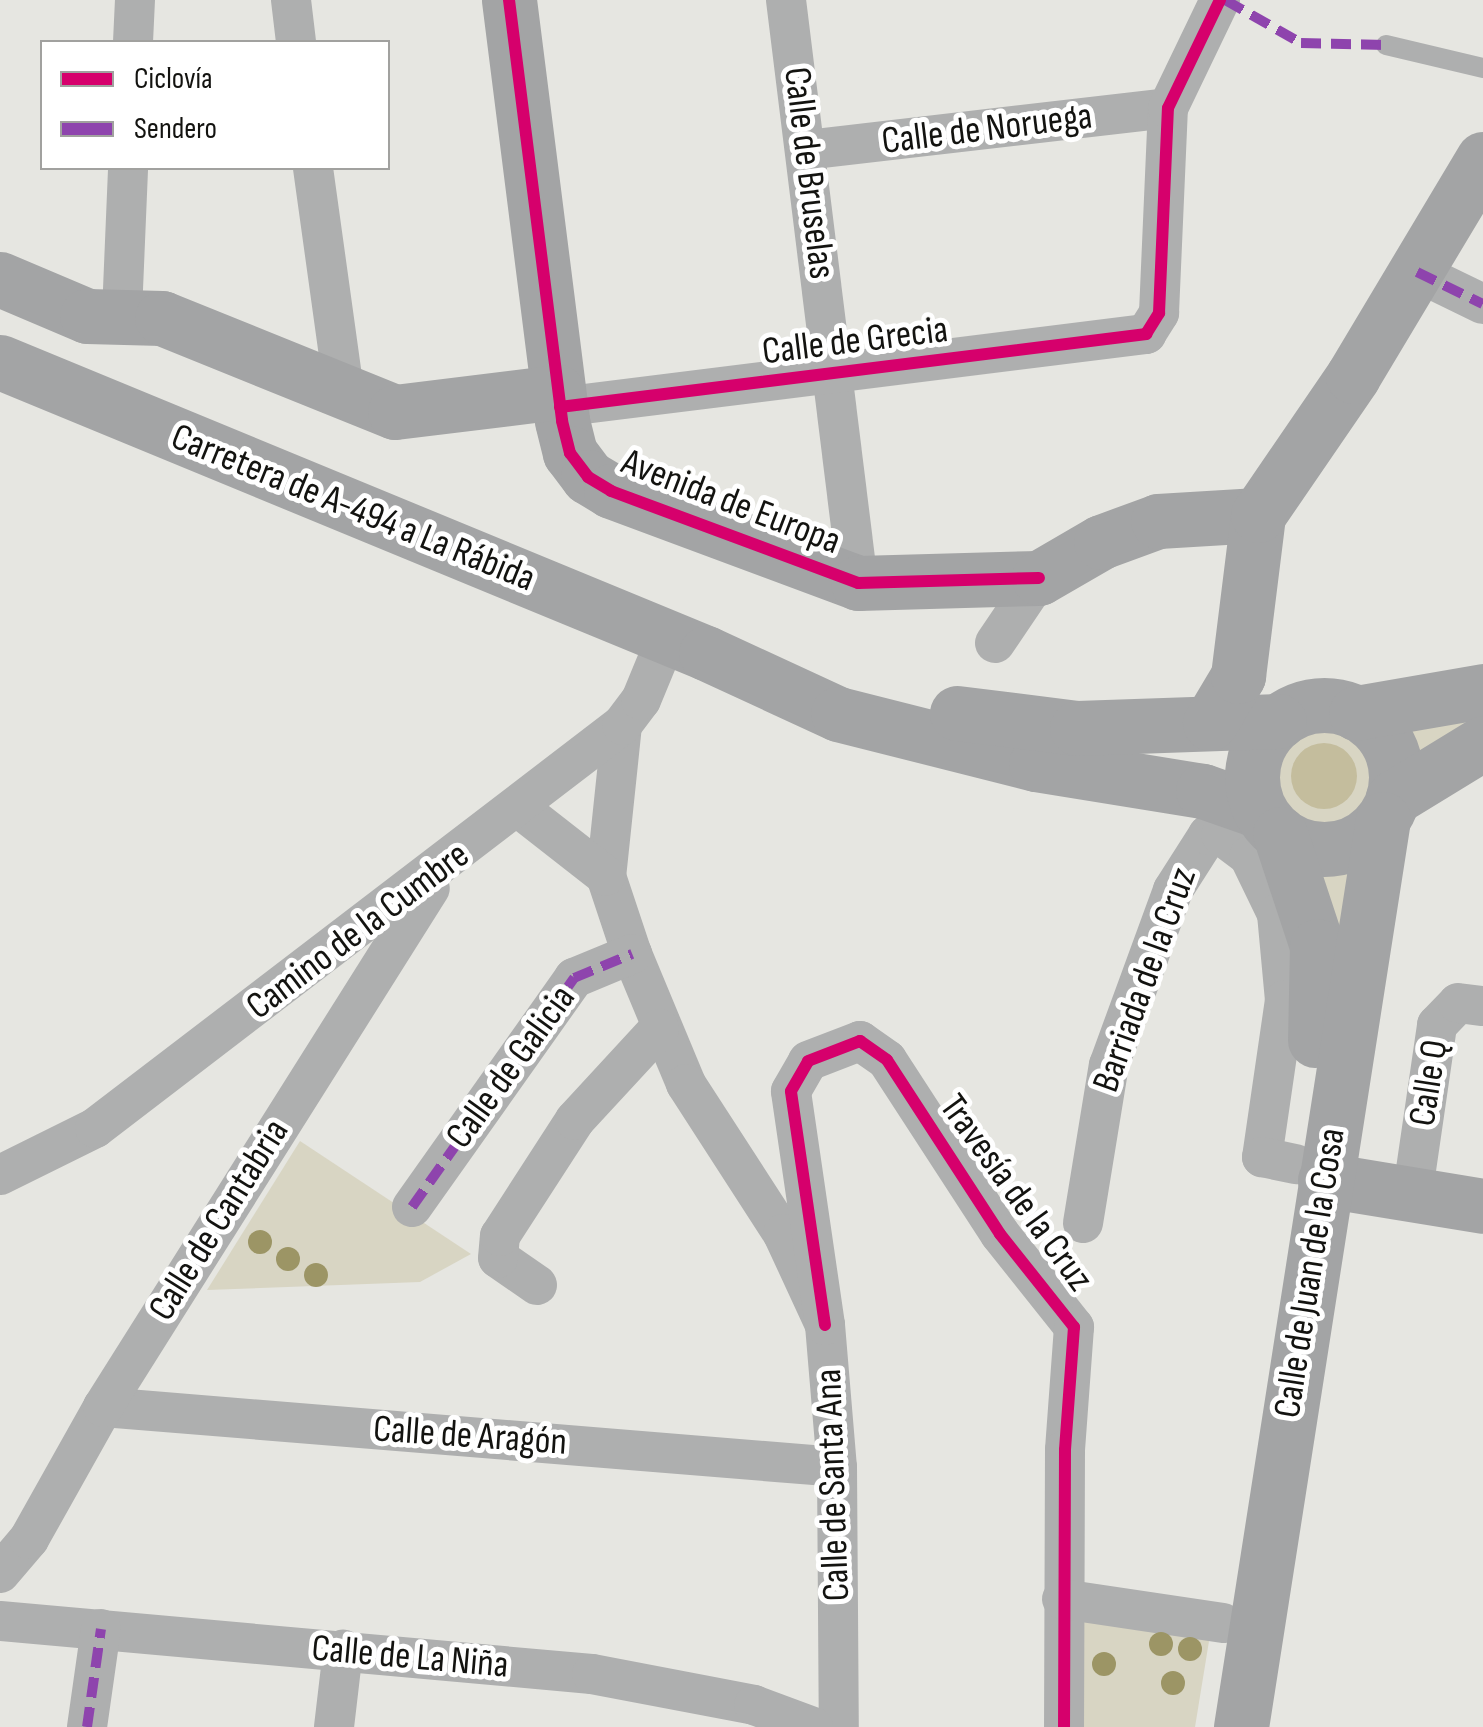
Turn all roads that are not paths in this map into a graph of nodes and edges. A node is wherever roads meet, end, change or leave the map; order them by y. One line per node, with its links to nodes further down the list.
1 (135, 0): 6 (street)
2 (290, 0): 7 (street)
3 (509, 0): 22 (main road, Avenida de Europa)
4 (786, 0): 11 (street, Calle de Bruselas)
5 (1220, 0): 10 (street)
6 (134, 40)
7 (296, 40)
8 (1386, 45): 9 (lane)
9 (1483, 68)
10 (1168, 108): 11 (street, Calle de Noruega); 20 (street, Calle de Grecia)
11 (806, 150): 20 (street, Calle de Bruselas)
12 (1483, 160): 15 (main road)
13 (128, 170): 18 (street)
14 (314, 170): 21 (street)
15 (1416, 272): 17 (street); 23 (main road)
16 (0, 279): 18 (main road, Calle de Grecia)
17 (1483, 304)
18 (122, 314): 21 (main road, Calle de Grecia)
19 (0, 362): 27 (main road, Carretera de A-494 a La Rábida)
20 (835, 374): 22 (street, Calle de Grecia); 25 (street, Calle de Bruselas)
21 (344, 392): 22 (main road, Calle de Grecia)
22 (559, 400): 25 (main road, Avenida de Europa)
23 (1258, 515): 24 (main road); 29 (main road)
24 (1039, 578): 25 (main road, Avenida de Europa); 26 (street)
25 (858, 584)
26 (994, 643)
27 (687, 645): 29 (main road, Carretera de A-494 a La Rábida); 30 (street, Camino de la Cumbre); 34 (main road, Carretera de A-494 a La Rábida)
28 (1483, 691): 29 (main road, Carretera de A-494 a La Rábida)
29 (1268, 708): 33 (main road); 34 (main road)
30 (622, 725): 32 (street, Camino de la Cumbre); 36 (street, Calle de Santa Ana)
31 (1483, 743): 33 (main road)
32 (518, 808): 35 (street, Camino de la Cumbre); 36 (street)
33 (1388, 808): 34 (main road); 40 (main road, Calle de Juan de la Cosa)
34 (1270, 822): 40 (main road, Calle de Juan de la Cosa)
35 (443, 868): 41 (street, Camino de la Cumbre); 48 (street, Calle de Cantabria)
36 (606, 876): 37 (street, Calle de Santa Ana)
37 (632, 954): 39 (street, Calle de Santa Ana); 43 (street, Calle de Galicia)
38 (1483, 1006): 42 (street, Calle Q)
39 (659, 1029): 46 (street); 47 (street, Calle de Santa Ana)
40 (1311, 1172): 42 (main road); 45 (street, Barriada de la Cruz); 53 (main road, Calle de Juan de la Cosa); 63 (main road, Calle de Juan de la Cosa)
41 (0, 1174)
42 (1412, 1196): 44 (main road)
43 (412, 1206)
44 (1483, 1206)
45 (1083, 1224)
46 (537, 1285)
47 (824, 1324): 49 (street, Calle de Santa Ana); 51 (street, Travesía de la Cruz)
48 (103, 1407): 49 (street, Calle de Aragón); 50 (street, Calle de Cantabria)
49 (837, 1467): 60 (street, Calle de Santa Ana)
50 (0, 1573)
51 (1062, 1598): 53 (street); 61 (street, Travesía de la Cruz)
52 (0, 1620): 54 (street, Calle de La Niña)
53 (1224, 1623): 62 (main road, Calle de Juan de la Cosa)
54 (101, 1629): 55 (street, Calle de La Niña); 57 (street)
55 (343, 1650): 56 (street, Calle de La Niña); 58 (street)
56 (752, 1716): 59 (street, Calle de La Niña)
57 (88, 1727)
58 (334, 1727)
59 (813, 1727)
60 (839, 1727)
61 (1064, 1727)
62 (1208, 1727)
63 (1242, 1727)

